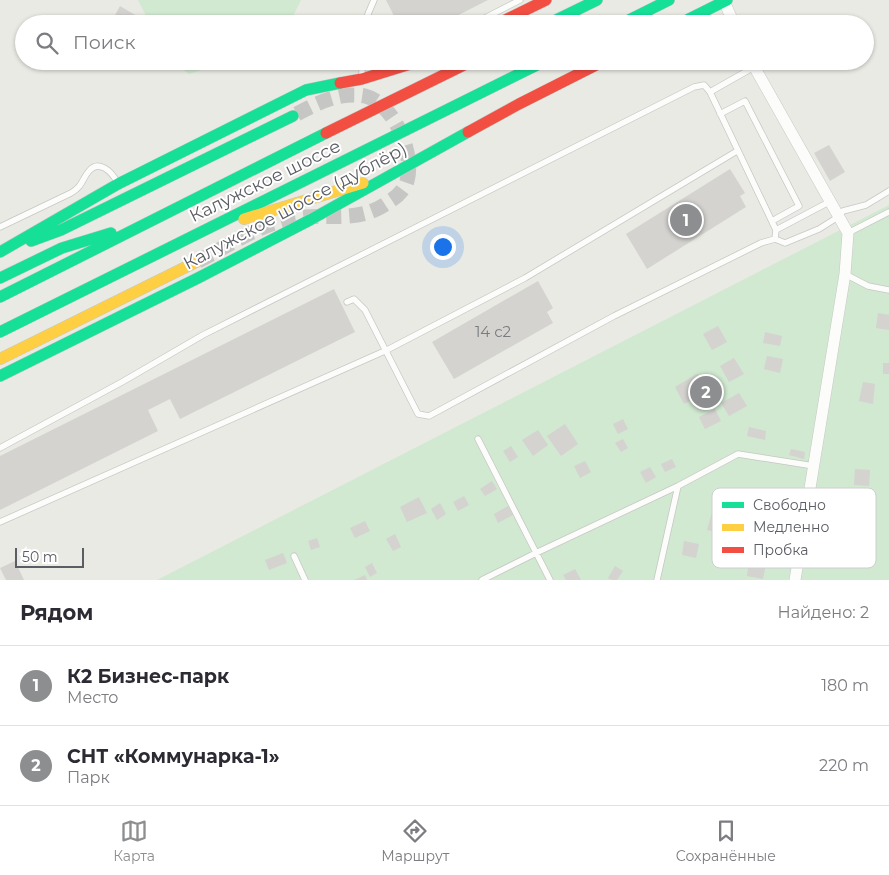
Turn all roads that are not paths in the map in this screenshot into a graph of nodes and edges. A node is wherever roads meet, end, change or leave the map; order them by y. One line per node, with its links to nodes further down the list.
1 (374, 0): 8 (lane)
2 (520, 0): 9 (lane)
3 (546, 0): 10 (main road)
4 (576, 0): 11 (main road)
5 (597, 0): 12 (main road)
6 (669, 0): 13 (main road)
7 (726, 1): 14 (main road); 15 (street)
8 (368, 14)
9 (491, 15)
10 (515, 15)
11 (552, 15)
12 (566, 15)
13 (639, 15)
14 (697, 15)
15 (731, 15)
16 (362, 70): 23 (lane)
17 (389, 70): 23 (main road)
18 (454, 70): 34 (main road, Калужское шоссе)
19 (527, 70): 39 (main road, Калужское шоссе)
20 (586, 70): 28 (main road, Калужское шоссе (дублёр))
21 (744, 70): 24 (lane)
22 (756, 70): 31 (street)
23 (362, 78): 29 (main road)
24 (710, 92): 25 (lane); 53 (lane)
25 (720, 114): 27 (lane); 35 (lane)
26 (293, 116): 41 (main road)
27 (737, 150): 35 (lane); 49 (lane)
28 (397, 171): 39 (main road); 51 (main road, Калужское шоссе (дублёр))
29 (118, 184): 36 (lane); 41 (main road)
30 (889, 192): 33 (lane)
31 (829, 202): 33 (street); 37 (lane)
32 (889, 212): 38 (lane)
33 (838, 217): 38 (street); 40 (lane)
34 (149, 221): 44 (main road); 46 (main road, Калужское шоссе)
35 (772, 221): 37 (lane)
36 (0, 227)
37 (776, 230): 40 (lane)
38 (848, 233): 43 (street)
39 (194, 236): 48 (main road, Калужское шоссе)
40 (775, 239): 49 (lane)
41 (0, 252)
42 (198, 261): 50 (main road)
43 (845, 274): 45 (lane); 54 (street)
44 (0, 278)
45 (889, 290)
46 (0, 297)
47 (347, 302): 49 (lane)
48 (0, 332)
49 (386, 350): 57 (lane)
50 (0, 359)
51 (0, 376)
52 (478, 439): 58 (lane)
53 (0, 448)
54 (814, 466): 55 (lane); 56 (street)
55 (678, 486): 58 (lane); 63 (lane)
56 (810, 488)
57 (0, 522)
58 (536, 553): 61 (lane); 62 (lane)
59 (294, 556): 60 (lane)
60 (305, 580)
61 (482, 580)
62 (550, 580)
63 (657, 580)

